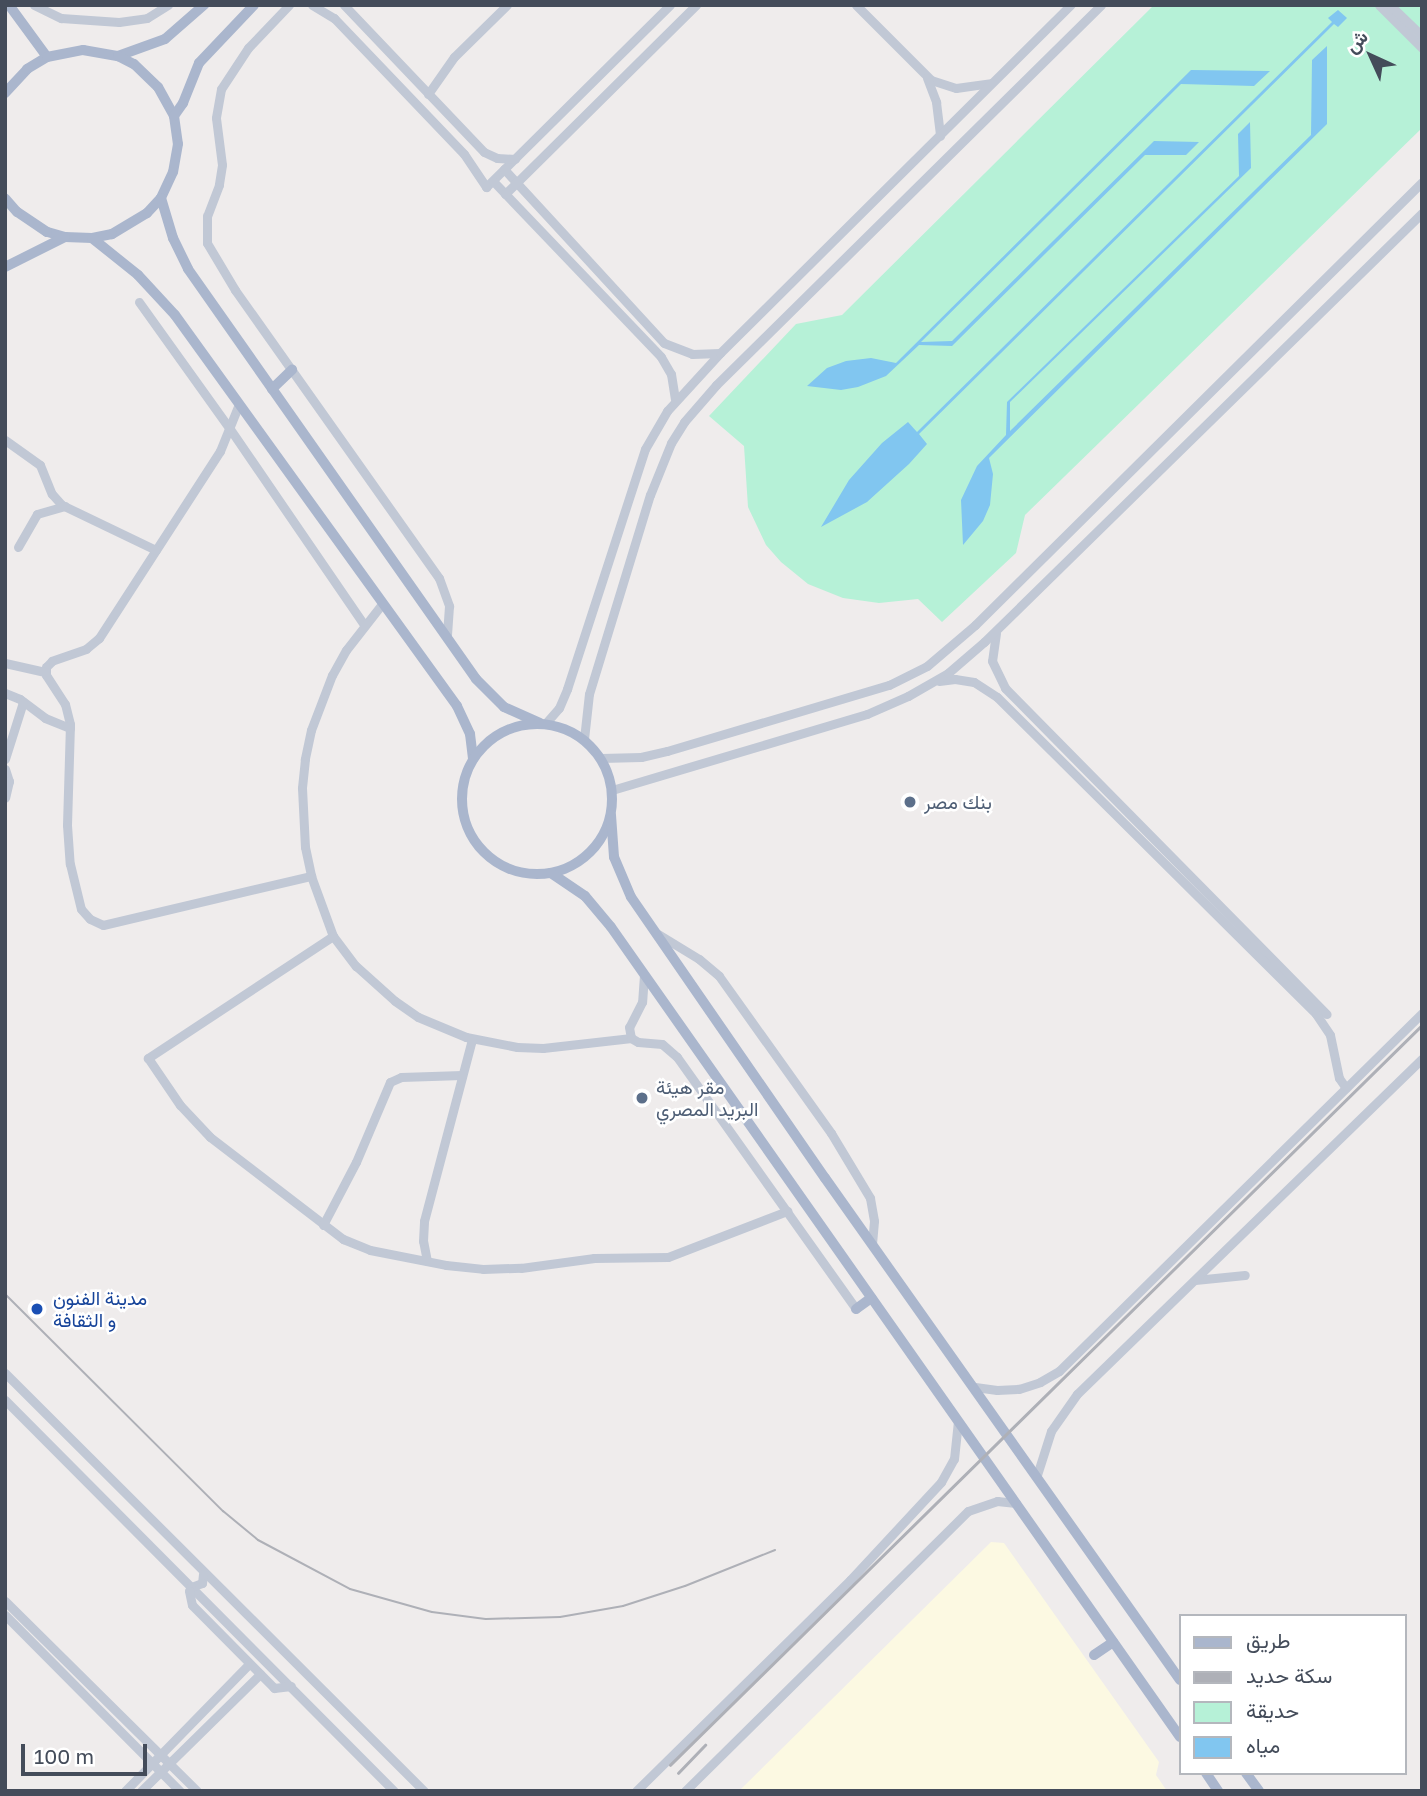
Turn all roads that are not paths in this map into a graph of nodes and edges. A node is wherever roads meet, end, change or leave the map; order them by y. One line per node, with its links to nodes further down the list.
1 (9, 5): 20 (main road)
2 (34, 5): 3 (street)
3 (168, 5)
4 (204, 5): 19 (main road)
5 (254, 5): 25 (main road)
6 (289, 5): 41 (street)
7 (312, 5): 31 (street)
8 (344, 5): 24 (street)
9 (507, 5): 24 (street)
10 (670, 5): 27 (street)
11 (696, 5): 30 (street)
12 (856, 5): 21 (street)
13 (1071, 5): 22 (street)
14 (1101, 5): 61 (street)
15 (1379, 5): 18 (street)
16 (1390, 5): 17 (street)
17 (1422, 36)
18 (1422, 48)
19 (118, 56): 20 (main road); 25 (main road)
20 (47, 57): 23 (main road)
21 (926, 77): 22 (street); 26 (street)
22 (993, 83): 26 (street)
23 (7, 85)
24 (428, 94): 27 (street)
25 (174, 116): 34 (main road)
26 (940, 136): 40 (street)
27 (515, 159): 28 (street)
28 (504, 169): 30 (street); 31 (street)
29 (1422, 181): 63 (street)
30 (516, 182): 32 (street); 40 (street)
31 (489, 184): 32 (street)
32 (505, 194): 43 (street)
33 (5, 198): 36 (main road)
34 (161, 198): 37 (main road); 42 (main road)
35 (1422, 213): 52 (street)
36 (65, 237): 37 (main road); 38 (main road)
37 (92, 238): 44 (main road)
38 (5, 267)
39 (139, 302): 45 (street)
40 (720, 353): 43 (street)
41 (292, 370): 42 (main road); 53 (street)
42 (272, 389): 53 (main road)
43 (676, 399): 59 (street)
44 (239, 404): 45 (street); 50 (main road)
45 (230, 429): 49 (street); 51 (street)
46 (5, 440): 47 (street)
47 (65, 506): 48 (street); 49 (street)
48 (18, 547)
49 (156, 550): 55 (street)
50 (382, 604): 51 (street); 64 (main road)
51 (364, 625): 73 (street)
52 (1000, 625): 56 (street); 69 (street)
53 (447, 638): 59 (main road)
54 (5, 663): 55 (street)
55 (45, 672): 60 (street)
56 (928, 686): 66 (street); 70 (street)
57 (5, 693): 58 (street)
58 (23, 702): 60 (street); 62 (street)
59 (542, 724): 61 (main road); 64 (main road)
60 (70, 728): 73 (street)
61 (584, 739): 63 (main road)
62 (6, 756)
63 (601, 758): 66 (main road)
64 (473, 759): 72 (main road)
65 (5, 769): 67 (street)
66 (612, 790): 68 (main road)
67 (5, 798)
68 (611, 815): 72 (main road); 74 (main road)
69 (1157, 842): 70 (street); 71 (street)
70 (1150, 850): 71 (street)
71 (1168, 861): 78 (street); 83 (street)
72 (551, 873): 76 (main road)
73 (310, 876): 75 (street)
74 (656, 933): 86 (main road); 86 (street)
75 (333, 936): 80 (street); 85 (street)
76 (644, 975): 79 (street); 90 (main road)
77 (1422, 1013): 83 (street)
78 (1326, 1014)
79 (631, 1038): 80 (street); 84 (street)
80 (471, 1039): 82 (street)
81 (1422, 1059): 89 (street)
82 (462, 1076): 85 (street); 87 (street)
83 (1346, 1088): 93 (street)
84 (787, 1211): 87 (street); 91 (street)
85 (323, 1225): 87 (street)
86 (872, 1244): 93 (main road)
87 (427, 1261)
88 (1245, 1275): 89 (street)
89 (1195, 1280): 96 (street)
90 (872, 1298): 91 (main road); 95 (main road)
91 (856, 1309)
92 (5, 1374): 98 (street)
93 (975, 1387): 96 (main road)
94 (5, 1401): 99 (street)
95 (958, 1420): 97 (main road); 123 (street)
96 (1037, 1475): 106 (main road)
97 (1016, 1503): 102 (main road); 124 (street)
98 (203, 1574): 99 (street); 108 (street)
99 (191, 1587): 104 (street); 107 (street)
100 (5, 1601): 111 (street)
101 (5, 1615): 112 (street)
102 (1113, 1642): 103 (main road); 110 (main road)
103 (1094, 1655)
104 (249, 1664): 105 (street); 111 (street)
105 (260, 1674): 107 (street); 113 (street)
106 (1178, 1677)
107 (290, 1686): 109 (street)
108 (335, 1705): 109 (street); 122 (street)
109 (323, 1719): 121 (street)
110 (1178, 1734)
111 (161, 1755): 112 (street); 113 (street)
112 (153, 1763): 114 (street); 117 (street)
113 (169, 1763): 114 (street); 120 (street)
114 (161, 1771): 118 (street); 119 (street)
115 (1207, 1775): 125 (main road)
116 (1247, 1775): 126 (main road)
117 (125, 1791)
118 (141, 1791)
119 (180, 1791)
120 (197, 1791)
121 (394, 1791)
122 (424, 1791)
123 (636, 1791)
124 (685, 1791)
125 (1218, 1791)
126 (1259, 1791)

